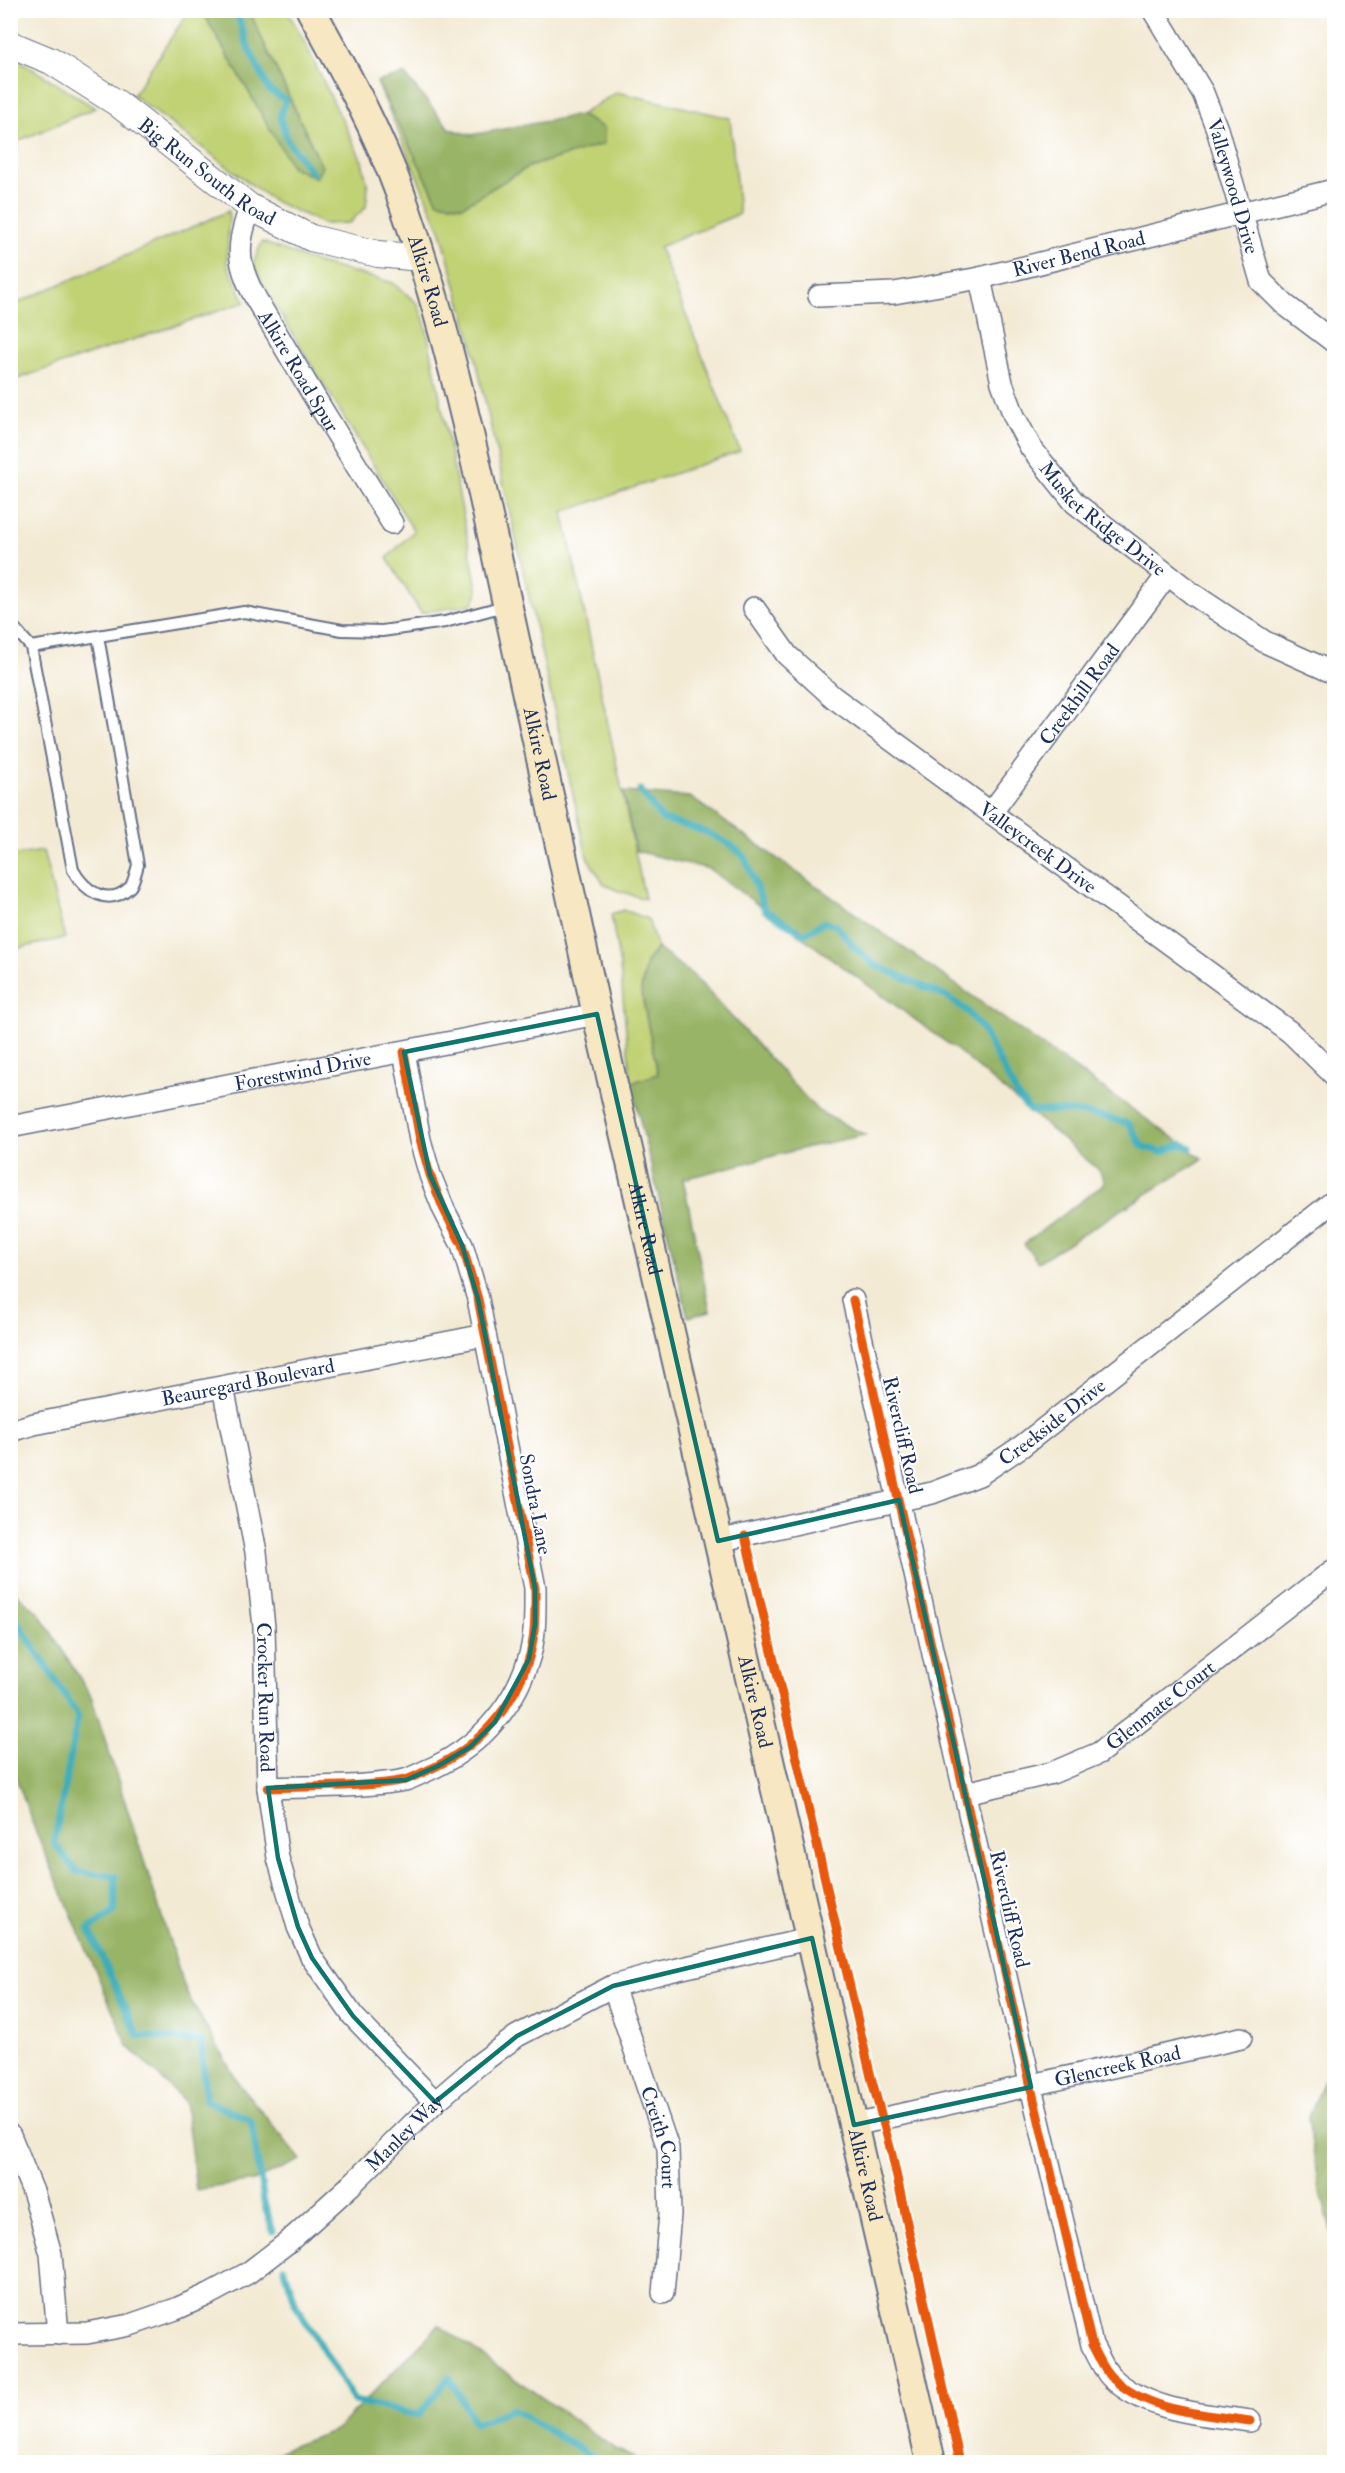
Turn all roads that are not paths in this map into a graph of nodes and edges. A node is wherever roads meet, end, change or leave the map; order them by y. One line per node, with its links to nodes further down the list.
1 (311, 10): 7 (main road, Alkire Road)
2 (1153, 10): 6 (street, Valleywood Drive)
3 (10, 44): 5 (street, Big Run South Road)
4 (1335, 190): 6 (street, River Bend Road)
5 (250, 207): 7 (street, Big Run South Road); 11 (street, Alkire Road Spur)
6 (1242, 214): 8 (street, River Bend Road); 10 (street, Valleywood Drive)
7 (421, 258): 13 (main road, Alkire Road)
8 (980, 278): 9 (street, River Bend Road); 12 (street, Musket Ridge Drive)
9 (819, 296)
10 (1335, 342)
11 (392, 524)
12 (1167, 575): 18 (street, Musket Ridge Drive); 19 (street, Creekhill Road)
13 (508, 605): 16 (lane); 20 (main road, Alkire Road)
14 (754, 608): 19 (street, Valleycreek Drive)
15 (10, 623): 17 (lane)
16 (98, 636): 17 (lane); 17 (lane)
17 (31, 646)
18 (1335, 673)
19 (991, 813): 22 (street, Valleycreek Drive)
20 (597, 1014): 21 (street, Forestwind Drive); 30 (main road, Alkire Road)
21 (404, 1052): 23 (street, Forestwind Drive); 26 (street, Sondra Lane)
22 (1335, 1075)
23 (10, 1127)
24 (1335, 1201): 29 (street, Creekside Drive)
25 (853, 1300): 29 (street, Rivercliff Road)
26 (485, 1335): 27 (street, Beauregard Boulevard); 32 (street, Sondra Lane)
27 (223, 1387): 28 (street, Beauregard Boulevard); 32 (street, Crocker Run Road)
28 (10, 1431)
29 (899, 1500): 30 (street, Creekside Drive); 33 (street, Rivercliff Road)
30 (718, 1541): 34 (main road, Alkire Road)
31 (1332, 1572): 33 (street, Glenmate Court)
32 (268, 1788): 38 (street, Crocker Run Road)
33 (965, 1793): 37 (street, Rivercliff Road)
34 (812, 1938): 35 (street, Manley Way); 39 (main road, Alkire Road)
35 (613, 1986): 38 (street, Manley Way); 41 (street, Creith Court)
36 (1241, 2038): 37 (street, Glencreek Road)
37 (1031, 2086): 39 (street, Glencreek Road); 44 (street, Rivercliff Road)
38 (435, 2102): 43 (street, Manley Way)
39 (854, 2125): 45 (main road, Alkire Road)
40 (10, 2135): 43 (street)
41 (663, 2293)
42 (10, 2334): 43 (street, Manley Way)
43 (58, 2334)
44 (1250, 2421)
45 (932, 2463)

